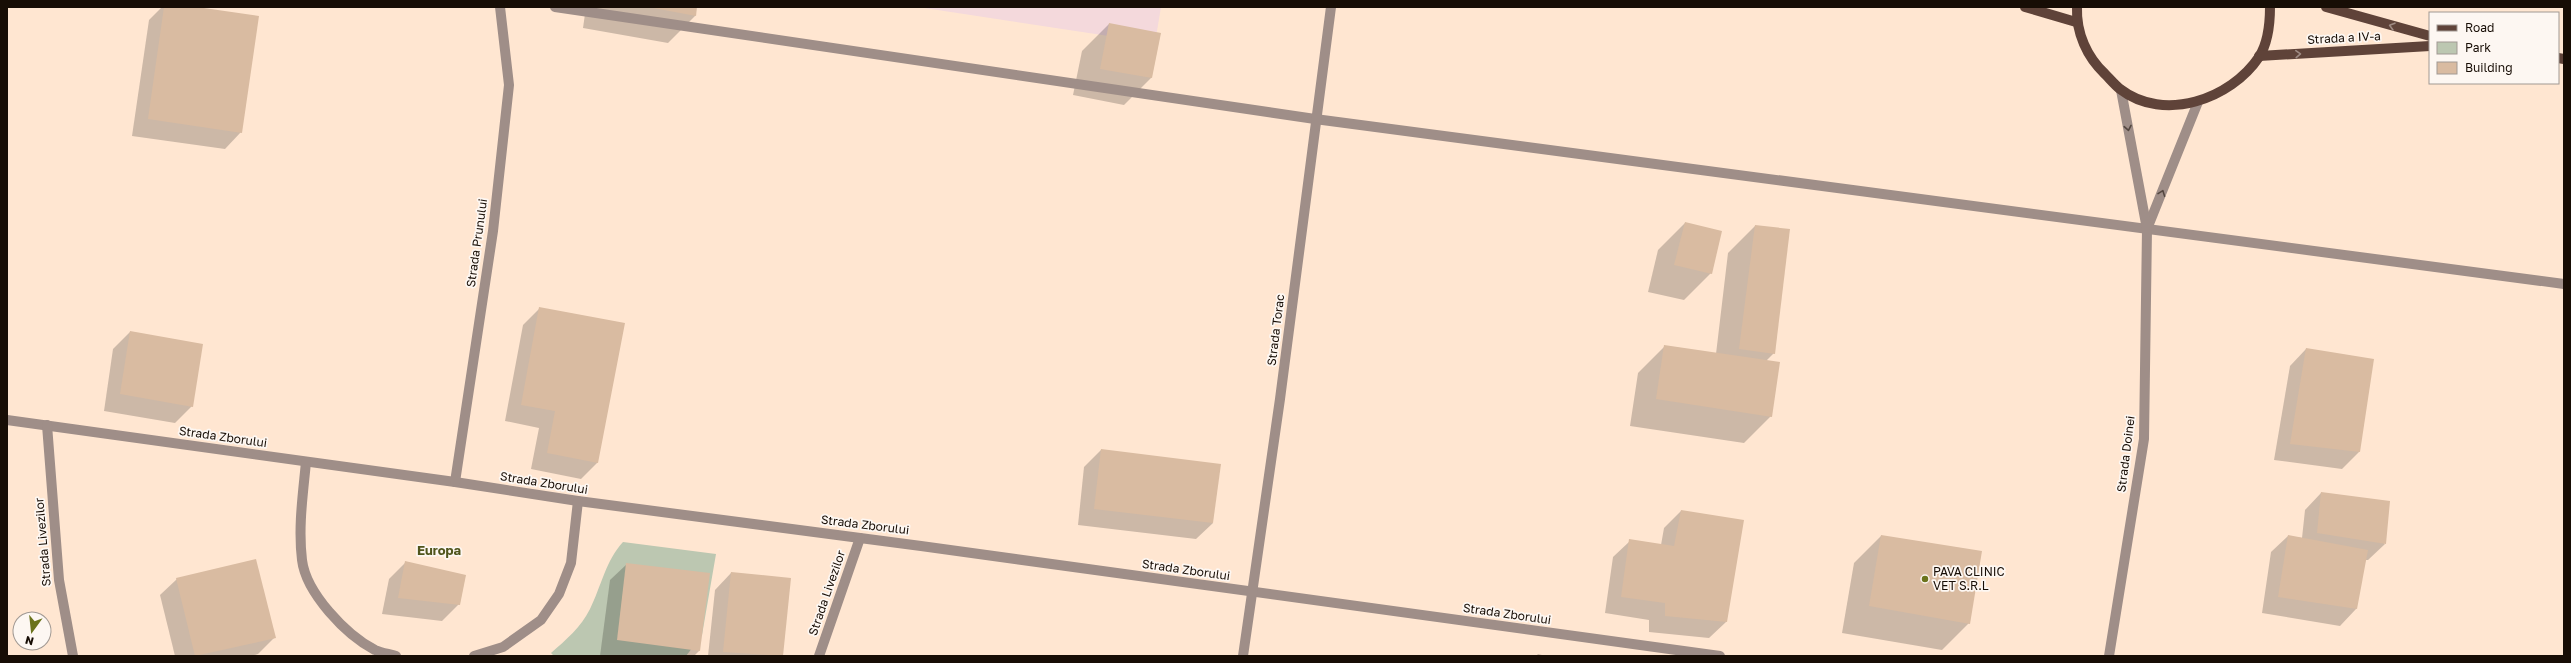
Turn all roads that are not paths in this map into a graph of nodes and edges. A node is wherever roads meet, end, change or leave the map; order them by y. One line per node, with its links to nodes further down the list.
1 (500, 7): 20 (street, Strada Prunului)
2 (555, 7): 14 (street)
3 (1331, 7): 14 (street, Strada Torac)
4 (2025, 7): 8 (main road)
5 (2077, 7): 8 (main road)
6 (2270, 7): 11 (main road)
7 (2326, 7): 9 (main road, Strada a IV-a, one-way to 7)
8 (2076, 22): 12 (main road)
9 (2429, 36)
10 (2429, 46): 11 (main road, Strada a IV-a, one-way to 10)
11 (2259, 56): 13 (main road)
12 (2121, 90): 13 (main road); 15 (street, Strada Doinei, one-way to 15)
13 (2198, 102): 15 (street, Strada Doinei, one-way to 13)
14 (1315, 119): 15 (street); 23 (street, Strada Torac)
15 (2147, 229): 16 (street); 30 (street, Strada Doinei)
16 (2564, 284)
17 (7, 420): 18 (street, Strada Zborului)
18 (47, 425): 19 (street, Strada Zborului); 24 (street, Strada Livezilor)
19 (306, 462): 20 (street, Strada Zborului); 25 (street)
20 (455, 482): 21 (street, Strada Zborului)
21 (578, 501): 22 (street, Strada Zborului); 26 (street)
22 (860, 538): 23 (street, Strada Zborului); 27 (street, Strada Livezilor)
23 (1251, 592): 28 (street, Strada Torac); 29 (street, Strada Zborului)
24 (73, 656)
25 (396, 656)
26 (474, 656)
27 (819, 656)
28 (1243, 656)
29 (1720, 656)
30 (2109, 656)

